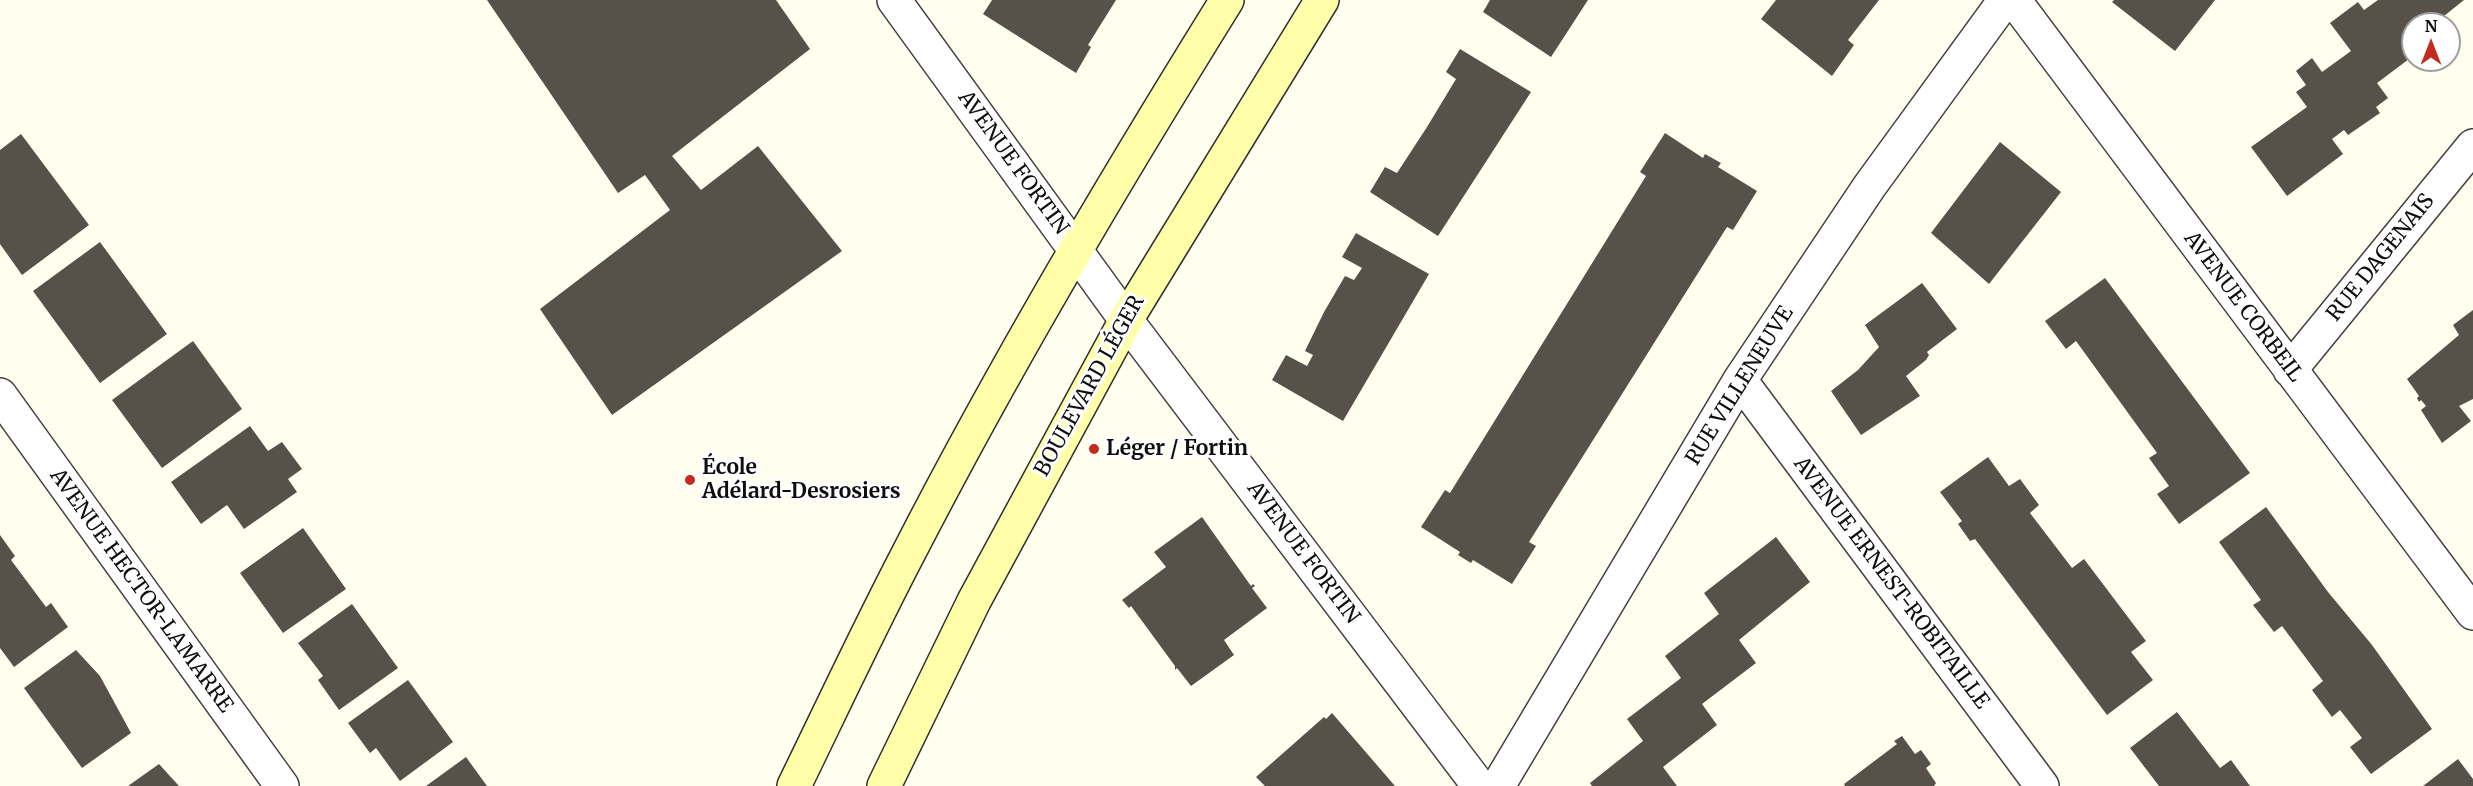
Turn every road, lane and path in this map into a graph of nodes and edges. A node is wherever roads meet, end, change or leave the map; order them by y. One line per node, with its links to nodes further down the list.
1 (894, 0): 7 (street, AVENUE FORTIN)
2 (1227, 0): 7 (main road)
3 (1322, 0): 8 (main road, BOULEVARD LÉGER)
4 (2005, 0): 10 (street, RUE VILLENEUVE)
5 (2014, 0): 9 (street, AVENUE CORBEIL)
6 (2473, 147): 9 (street, RUE DAGENAIS)
7 (1077, 250): 8 (street, AVENUE FORTIN); 14 (main road)
8 (1126, 320): 15 (main road, BOULEVARD LÉGER); 16 (street, AVENUE FORTIN)
9 (2290, 370): 12 (street, AVENUE CORBEIL)
10 (1740, 380): 17 (street, RUE VILLENEUVE); 18 (street, AVENUE ERNEST-ROBITAILLE)
11 (0, 395): 13 (street, AVENUE HECTOR-LAMARRE)
12 (2473, 613)
13 (282, 786)
14 (794, 786)
15 (885, 786)
16 (1479, 786)
17 (1498, 786)
18 (2042, 786)

